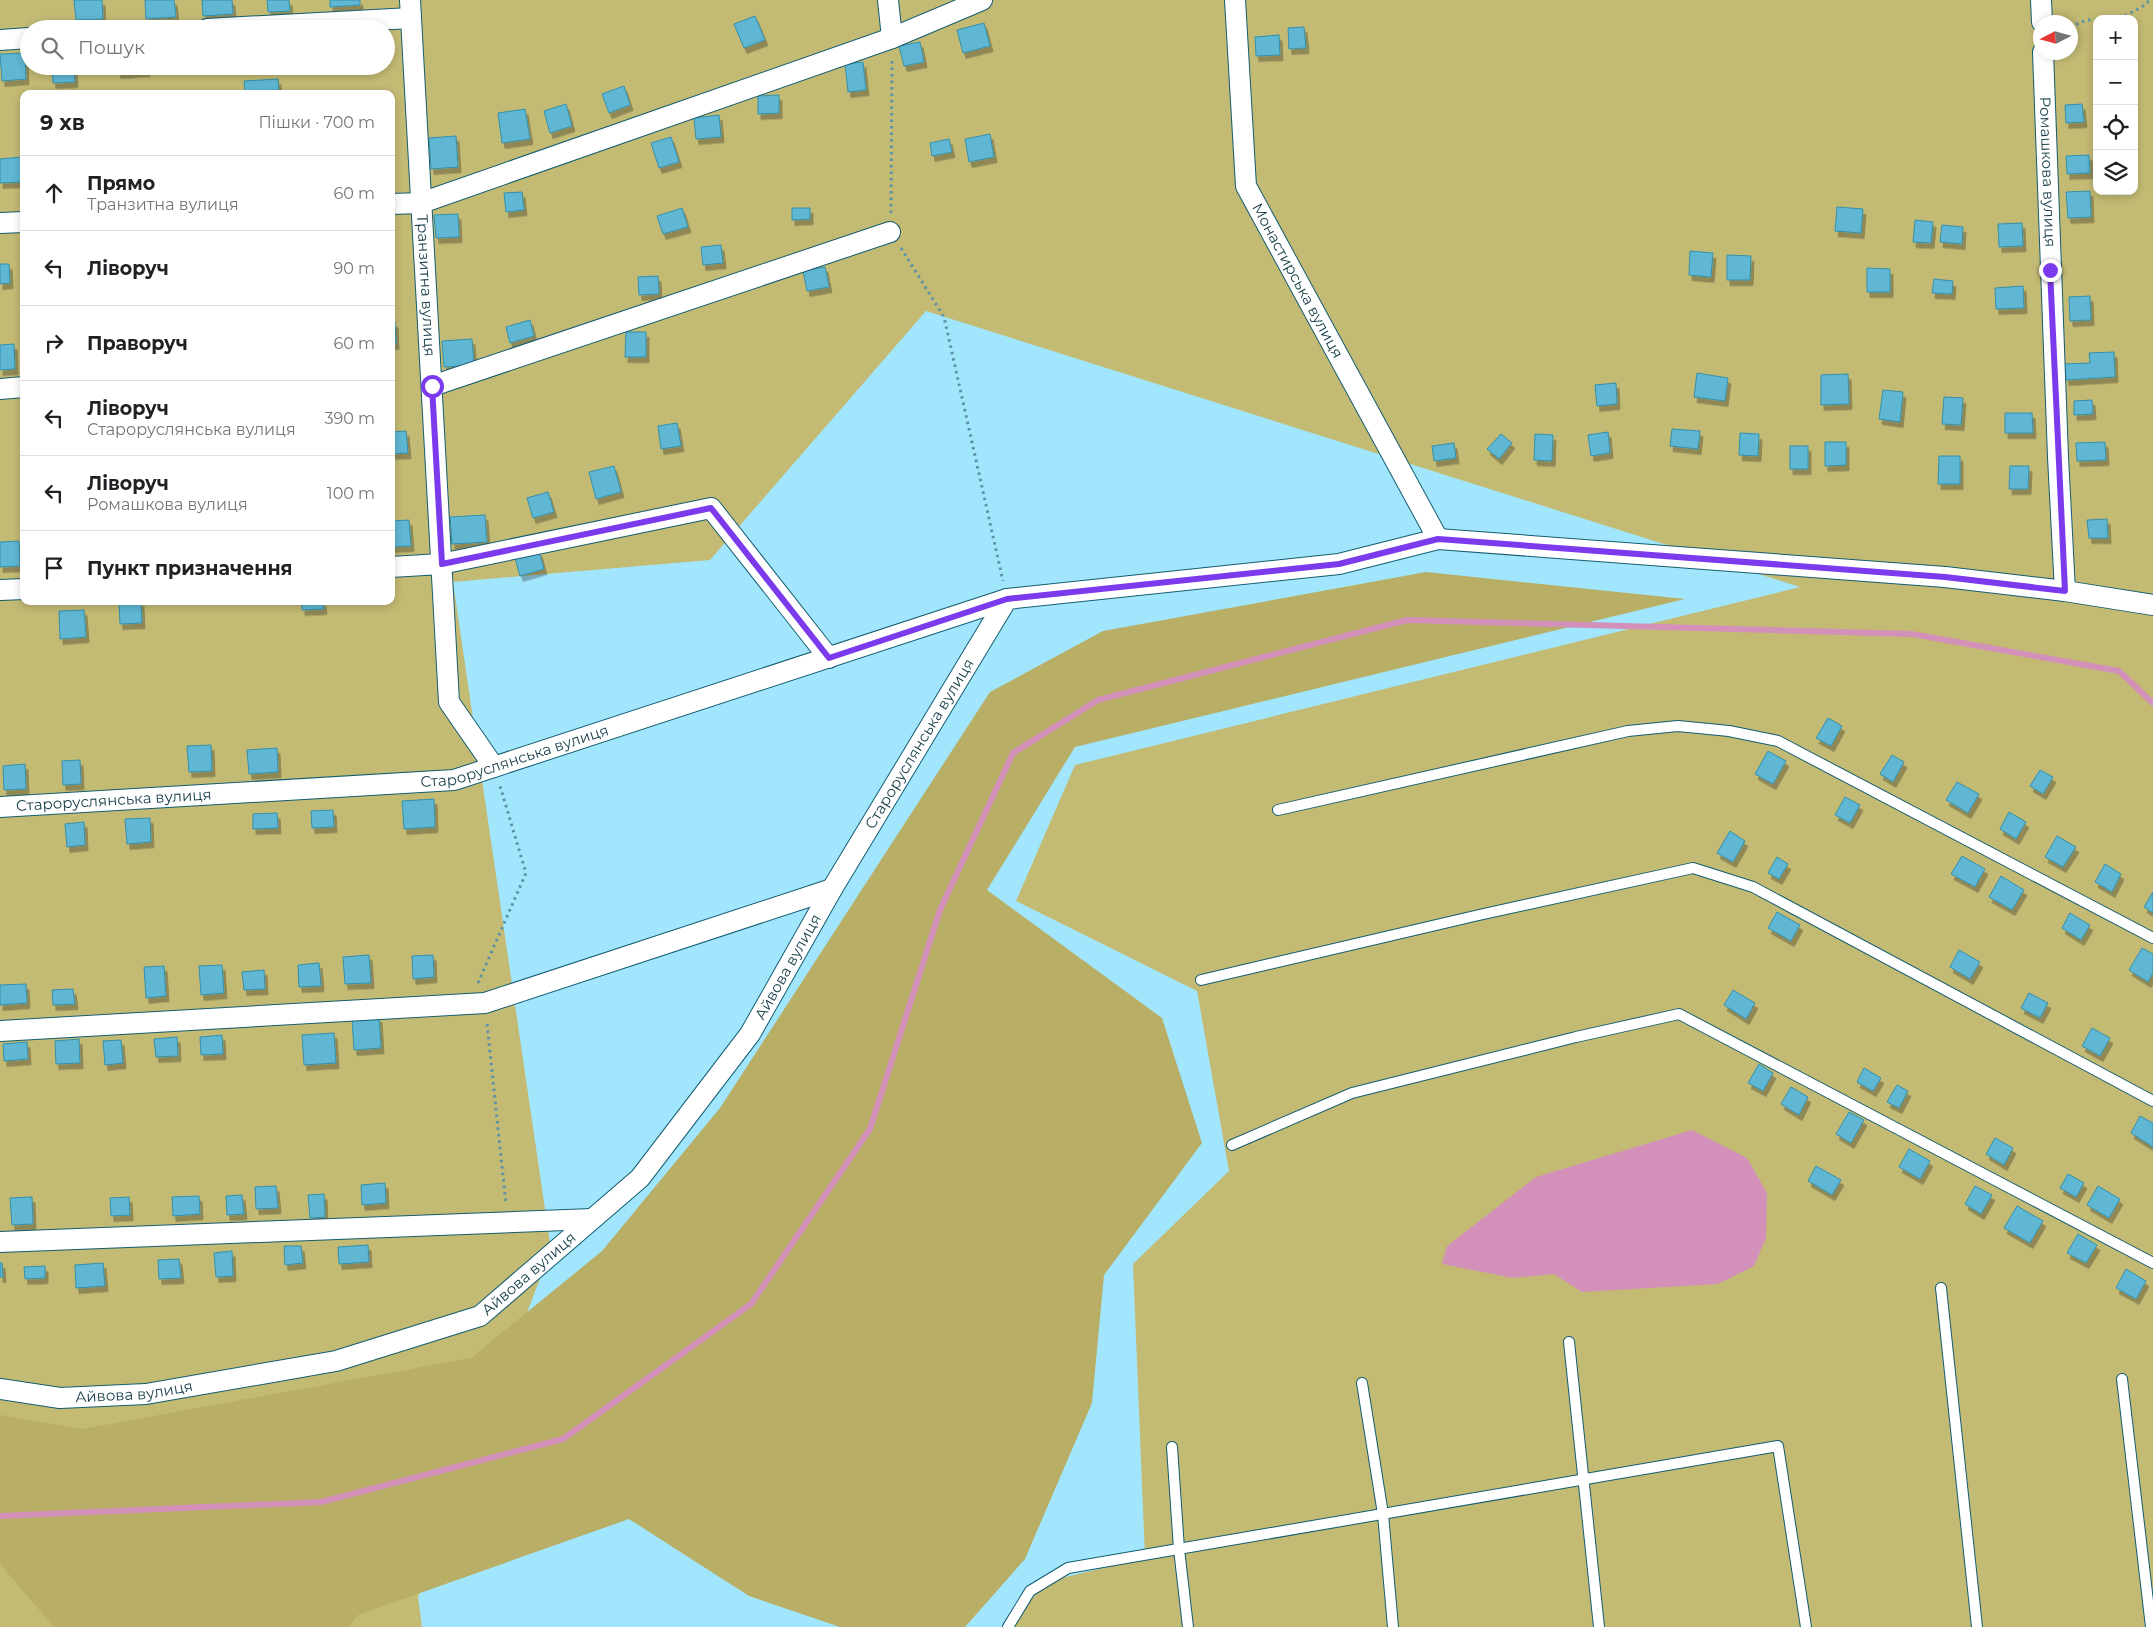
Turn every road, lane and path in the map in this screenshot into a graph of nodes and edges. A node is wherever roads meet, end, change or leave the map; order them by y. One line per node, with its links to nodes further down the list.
1 (888, 0): 12 (street)
2 (982, 0): 12 (street)
3 (1235, 0): 24 (street, Монастирська вулиця)
4 (2041, 0): 7 (street)
5 (2150, 0): 8 (path)
6 (411, 9): 9 (street); 16 (street, Транзитна вулиця)
7 (2042, 15)
8 (2127, 15)
9 (299, 20)
10 (2093, 20): 11 (path)
11 (2078, 24)
12 (892, 38): 16 (street); 20 (path)
13 (20, 39): 14 (street)
14 (0, 40)
15 (2043, 60): 29 (street, Ромашкова вулиця)
16 (421, 203): 17 (street); 21 (street, Транзитна вулиця)
17 (395, 204)
18 (20, 222): 19 (street)
19 (0, 223)
20 (890, 232): 21 (street); 30 (path)
21 (432, 386): 25 (street, Транзитна вулиця)
22 (20, 387): 23 (street)
23 (0, 388)
24 (1438, 539): 29 (street, Староруслянська вулиця); 30 (street, Староруслянська вулиця)
25 (442, 564): 26 (street); 32 (street); 33 (street, Транзитна вулиця)
26 (395, 567)
27 (20, 589): 28 (street)
28 (0, 590)
29 (2065, 591): 31 (street, Староруслянська вулиця)
30 (1007, 599): 32 (street, Староруслянська вулиця); 36 (street, Староруслянська вулиця)
31 (2153, 605)
32 (829, 658): 33 (street, Староруслянська вулиця)
33 (494, 767): 34 (street, Староруслянська вулиця); 39 (path)
34 (0, 807)
35 (1278, 810): 37 (lane)
36 (832, 889): 39 (street); 43 (street, Айвова вулиця)
37 (2153, 938)
38 (1201, 980): 41 (lane)
39 (477, 1004): 40 (street); 44 (path)
40 (0, 1031)
41 (2153, 1101)
42 (1232, 1145): 46 (lane)
43 (592, 1219): 44 (street); 51 (street, Айвова вулиця)
44 (508, 1222): 45 (street)
45 (0, 1242)
46 (2153, 1263)
47 (1941, 1288): 61 (lane)
48 (1569, 1342): 53 (lane)
49 (2122, 1379): 62 (lane)
50 (1362, 1383): 54 (lane)
51 (0, 1388)
52 (1172, 1447): 55 (lane)
53 (1584, 1480): 54 (lane); 59 (lane); 60 (lane)
54 (1383, 1514): 55 (lane); 58 (lane)
55 (1179, 1549): 56 (lane); 57 (lane)
56 (1008, 1627)
57 (1188, 1627)
58 (1393, 1627)
59 (1599, 1627)
60 (1806, 1627)
61 (1977, 1627)
62 (2151, 1627)

